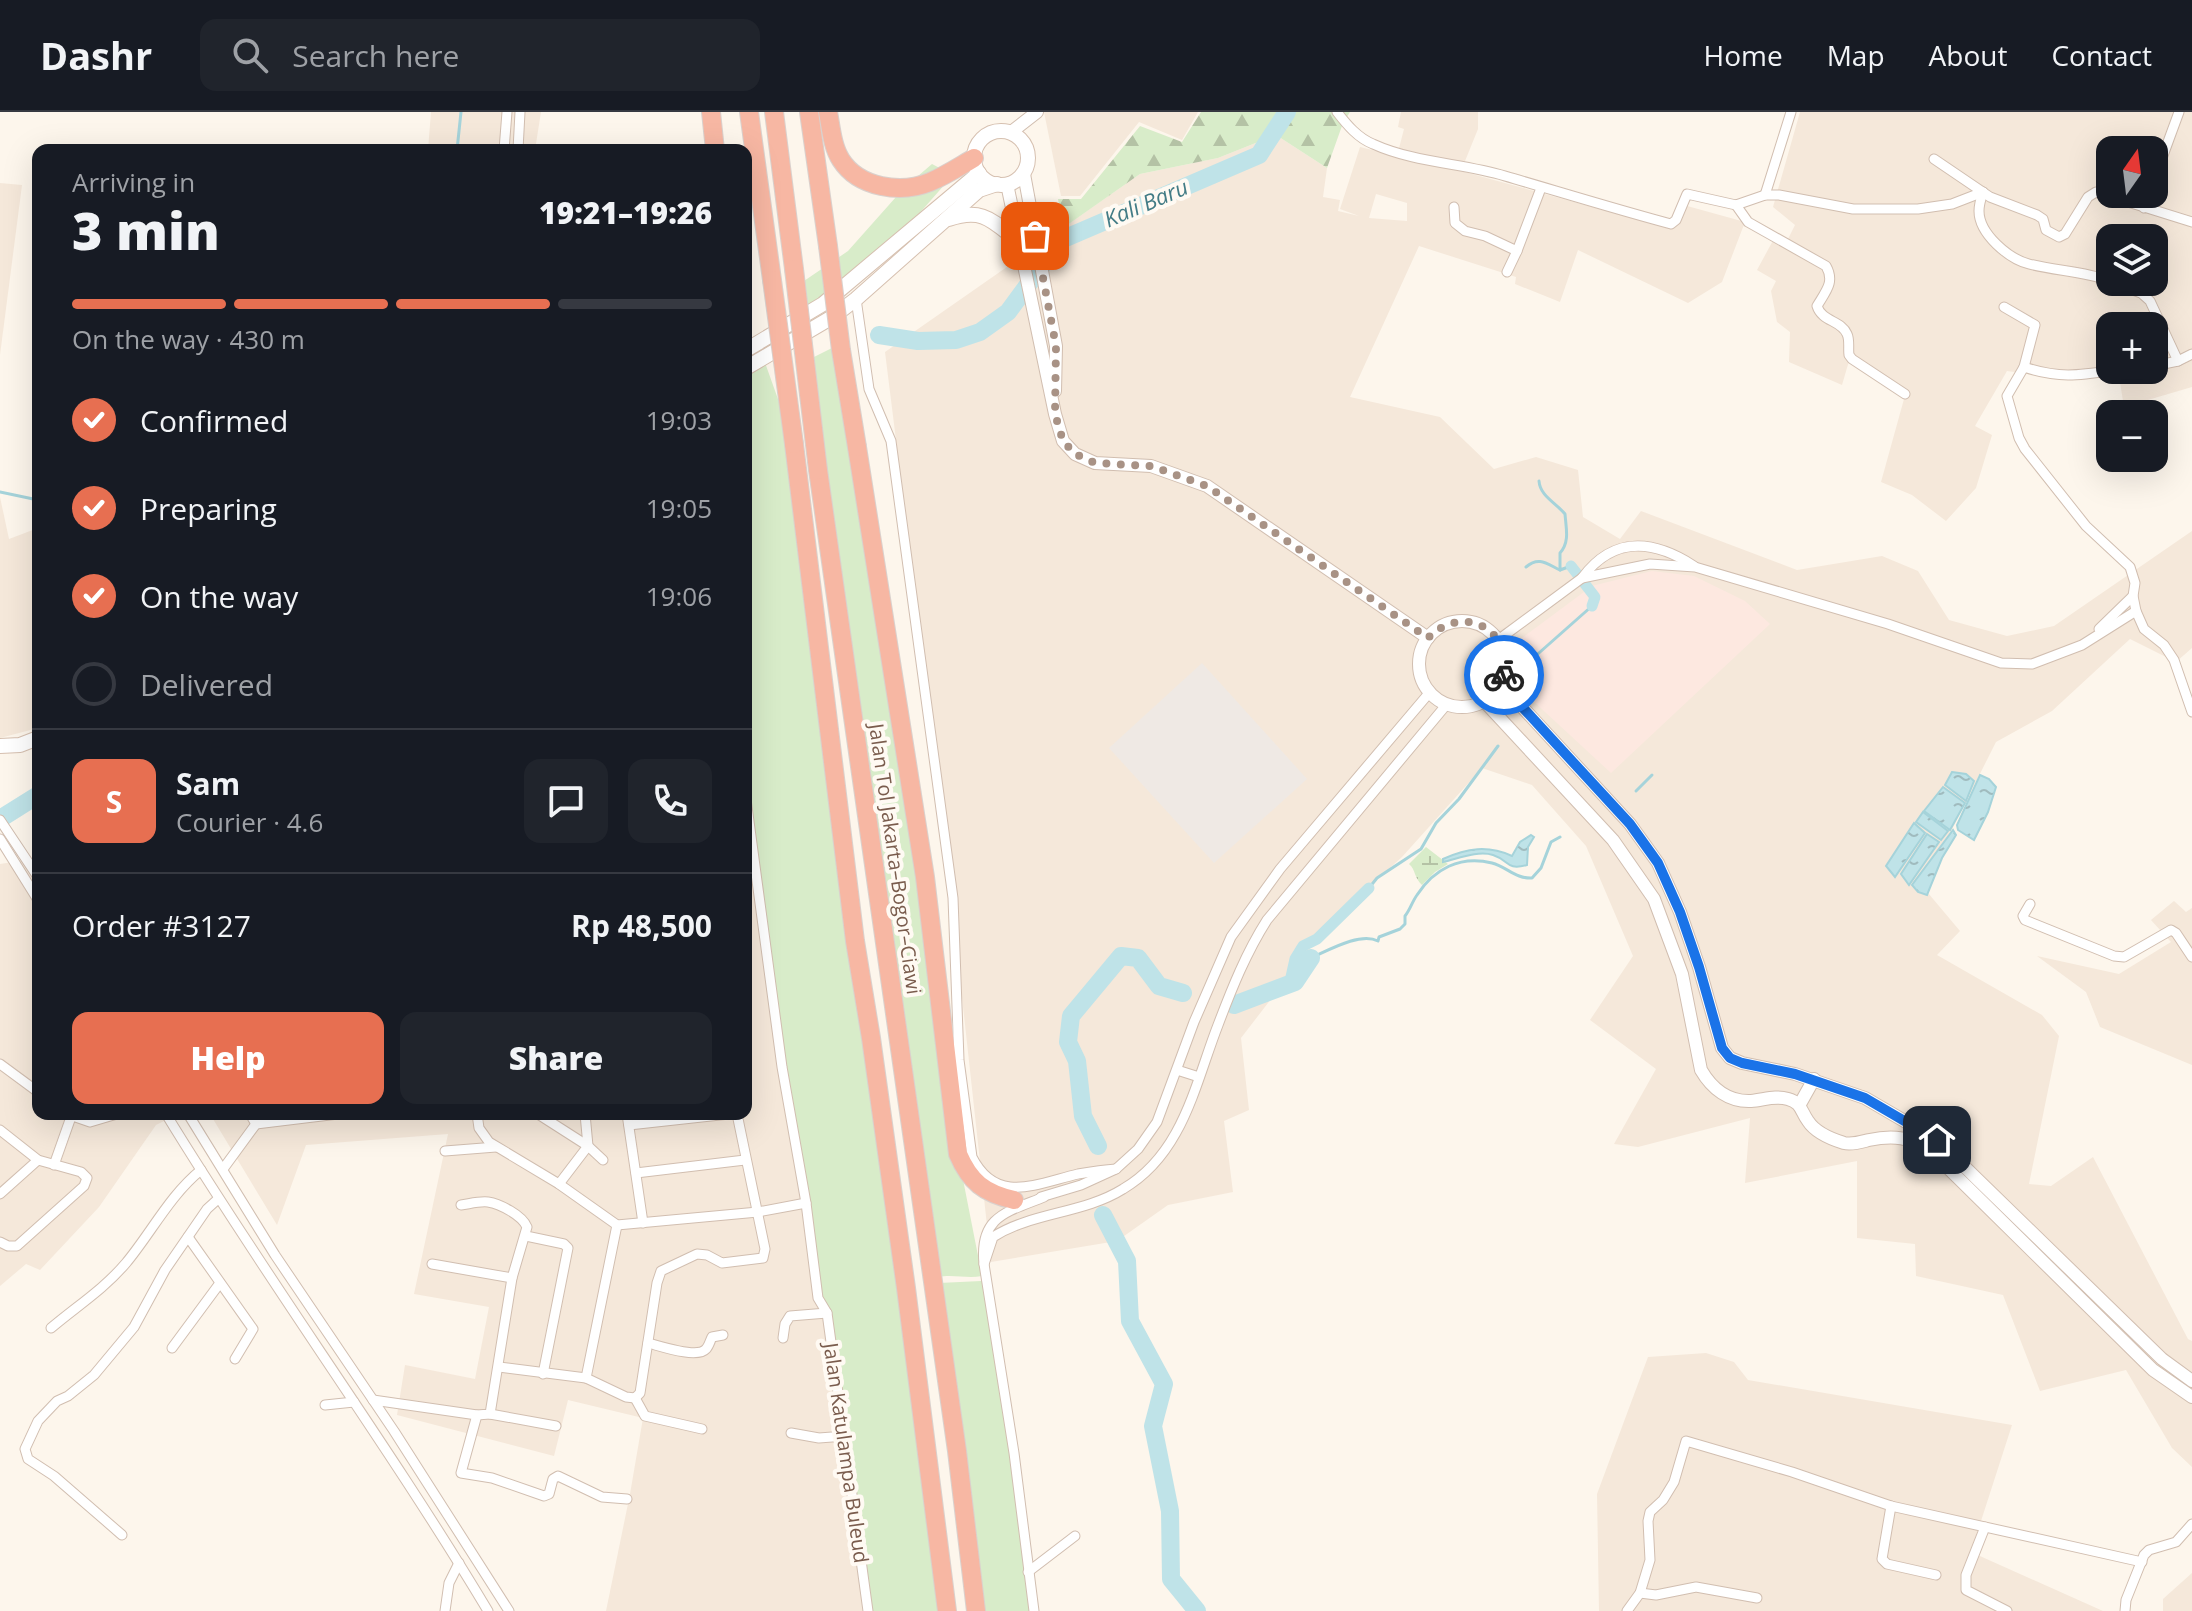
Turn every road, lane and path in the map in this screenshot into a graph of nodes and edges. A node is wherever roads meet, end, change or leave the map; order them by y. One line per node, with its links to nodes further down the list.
1 (507, 112): 14 (street)
2 (520, 112): 15 (street)
3 (711, 112): 16 (highway)
4 (749, 112): 157 (highway, bridge)
5 (774, 112): 158 (highway, Jalan Tol Jakarta–Bogor–Ciawi, bridge)
6 (809, 112): 104 (highway, bridge)
7 (828, 112): 18 (highway)
8 (1037, 112): 12 (street)
9 (1337, 112): 21 (street)
10 (1791, 112): 24 (street)
11 (2179, 112): 13 (street)
12 (1010, 133): 18 (main road); 19 (main road)
13 (2168, 142)
14 (504, 144)
15 (518, 144)
16 (714, 144)
17 (1934, 159): 22 (street)
18 (976, 165): 20 (main road); 37 (main road)
19 (1024, 174): 20 (main road); 45 (street)
20 (1002, 184): 28 (main road); 30 (street)
21 (1541, 188): 25 (street); 31 (street)
22 (1983, 192): 23 (street); 24 (street); 33 (street)
23 (2096, 193)
24 (1765, 195): 25 (street)
25 (1736, 205): 44 (street)
26 (1454, 207): 31 (street)
27 (2144, 208): 29 (street)
28 (941, 222): 30 (main road); 35 (main road)
29 (2192, 222)
30 (1020, 248): 45 (street)
31 (1517, 251): 32 (street)
32 (1507, 272)
33 (2096, 277)
34 (2144, 296): 39 (street)
35 (856, 299): 41 (main road); 97 (street)
36 (2004, 307): 42 (street)
37 (752, 346)
38 (2192, 354): 39 (street)
39 (2178, 361): 40 (street)
40 (2168, 363)
41 (752, 364)
42 (2024, 367): 43 (street); 50 (street)
43 (2096, 373)
44 (1905, 394)
45 (1055, 414): 52 (street)
46 (1628, 546): 47 (street); 48 (street); 49 (street)
47 (1695, 567): 48 (street); 54 (street)
48 (1629, 568): 49 (street)
49 (1582, 578): 53 (street)
50 (2133, 596): 51 (street); 54 (street)
51 (2136, 611): 54 (street); 59 (street)
52 (1428, 638): 53 (street); 56 (street)
53 (1498, 640): 55 (street)
54 (2082, 645)
55 (1501, 684): 57 (street); 72 (street)
56 (1430, 692): 58 (street); 70 (street)
57 (1484, 701): 58 (street); 74 (street)
58 (1447, 704): 71 (street)
59 (2192, 712)
60 (32, 740): 61 (main road)
61 (0, 746)
62 (0, 820): 63 (street)
63 (4, 836): 65 (street); 66 (street)
64 (752, 844): 105 (street)
65 (32, 870)
66 (32, 889)
67 (2030, 904): 68 (street)
68 (2192, 957)
69 (0, 1064): 73 (street)
70 (1177, 1070): 71 (street); 97 (street)
71 (1199, 1077): 116 (street)
72 (1814, 1079): 74 (street); 86 (street)
73 (32, 1088)
74 (1800, 1104): 88 (street)
75 (68, 1120): 95 (street)
76 (170, 1120): 98 (street)
77 (192, 1120): 96 (street)
78 (254, 1120): 85 (street)
79 (289, 1120): 85 (street)
80 (479, 1120): 90 (street)
81 (547, 1120): 89 (street)
82 (586, 1120): 89 (street)
83 (628, 1120): 99 (street)
84 (737, 1120): 94 (street)
85 (256, 1124): 96 (street)
86 (1916, 1126): 88 (street); 129 (street)
87 (0, 1130): 92 (street)
88 (1908, 1138): 130 (street)
89 (588, 1146): 93 (street); 100 (street)
90 (496, 1147): 91 (street); 100 (street)
91 (445, 1151)
92 (38, 1160): 95 (street); 101 (street)
93 (603, 1160)
94 (745, 1160): 99 (street); 107 (street)
95 (54, 1165): 112 (street)
96 (223, 1169): 113 (street)
97 (1116, 1169): 102 (street)
98 (201, 1170): 103 (street); 120 (street)
99 (636, 1173): 108 (street)
100 (559, 1184): 109 (street)
101 (0, 1194)
102 (1044, 1197): 104 (street); 116 (street)
103 (218, 1199): 111 (street); 114 (street)
104 (1014, 1200)
105 (806, 1203): 107 (street); 119 (street, Jalan Katulampa Buleud)
106 (461, 1205): 110 (street)
107 (758, 1212): 108 (street); 123 (street)
108 (643, 1223): 109 (street)
109 (617, 1225): 128 (street)
110 (526, 1236): 117 (street); 127 (street)
111 (188, 1237): 118 (street); 145 (street)
112 (0, 1243)
113 (275, 1255): 114 (street); 132 (street)
114 (260, 1263): 133 (street)
115 (432, 1264): 117 (street)
116 (984, 1264): 149 (street)
117 (512, 1278): 126 (street)
118 (220, 1283): 124 (street); 125 (street)
119 (827, 1313): 122 (street); 140 (street, Jalan Katulampa Buleud)
120 (51, 1328)
121 (723, 1335): 123 (street)
122 (783, 1338)
123 (648, 1343): 131 (street)
124 (172, 1348)
125 (235, 1359)
126 (499, 1367): 127 (street); 135 (street)
127 (543, 1374): 128 (street)
128 (586, 1378): 131 (street)
129 (2192, 1381)
130 (2192, 1397)
131 (635, 1398): 138 (street)
132 (373, 1400): 136 (street); 155 (street)
133 (354, 1402): 134 (street); 148 (street)
134 (325, 1405)
135 (490, 1414): 136 (street); 137 (street)
136 (477, 1415): 141 (street)
137 (556, 1426)
138 (702, 1429)
139 (791, 1433): 140 (street)
140 (845, 1436): 156 (street, Jalan Katulampa Buleud)
141 (627, 1499)
142 (1891, 1506): 144 (street); 150 (street); 151 (street)
143 (2192, 1524): 147 (street)
144 (1985, 1527): 147 (street); 161 (street)
145 (122, 1535)
146 (1075, 1536): 149 (street)
147 (2142, 1562): 162 (street)
148 (459, 1563): 153 (street); 154 (street)
149 (1028, 1572): 159 (street)
150 (1936, 1575)
151 (1640, 1593): 152 (street); 160 (street)
152 (1757, 1598)
153 (445, 1611)
154 (488, 1611)
155 (509, 1611)
156 (868, 1611)
157 (947, 1611)
158 (976, 1611)
159 (1034, 1611)
160 (1627, 1611)
161 (2007, 1611)
162 (2125, 1611)

